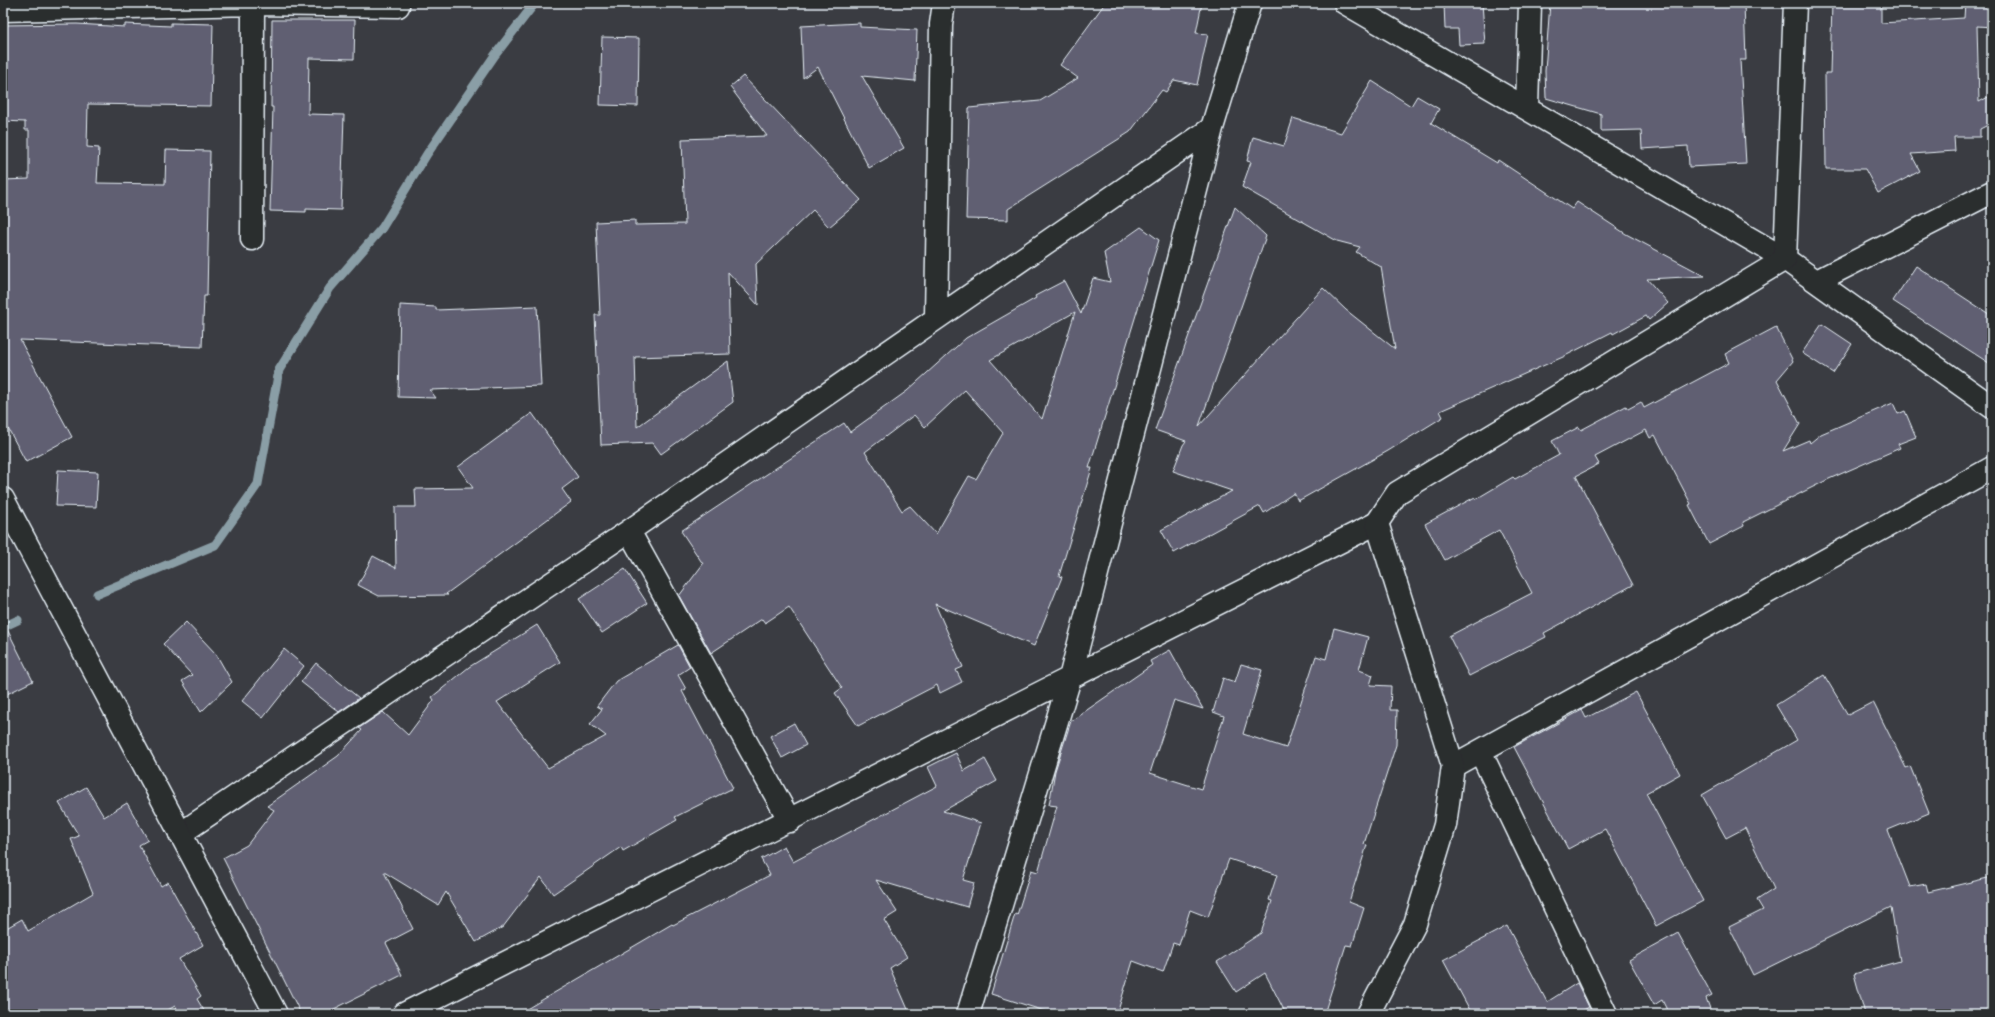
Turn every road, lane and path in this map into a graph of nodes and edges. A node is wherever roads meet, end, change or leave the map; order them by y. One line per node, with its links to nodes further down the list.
1 (944, 3): 15 (street)
2 (1250, 3): 10 (street)
3 (1345, 3): 9 (street)
4 (1530, 3): 9 (street)
5 (1795, 3): 13 (street)
6 (253, 4): 7 (street); 8 (street); 12 (street)
7 (398, 6)
8 (3, 10)
9 (1527, 108): 13 (street)
10 (1212, 128): 15 (street); 21 (street)
11 (1992, 192): 14 (street)
12 (252, 238)
13 (1784, 259): 14 (street); 19 (street)
14 (1817, 281): 16 (street)
15 (936, 317): 20 (street)
16 (1992, 407)
17 (1992, 468): 22 (street)
18 (3, 499): 25 (street)
19 (1377, 523): 21 (street); 23 (street)
20 (629, 531): 24 (street); 25 (street)
21 (1070, 678): 24 (street); 28 (street)
22 (1480, 752): 23 (street); 30 (street)
23 (1454, 766): 29 (street)
24 (790, 821): 27 (street)
25 (180, 834): 26 (street)
26 (276, 1014)
27 (404, 1014)
28 (968, 1014)
29 (1368, 1014)
30 (1606, 1014)

